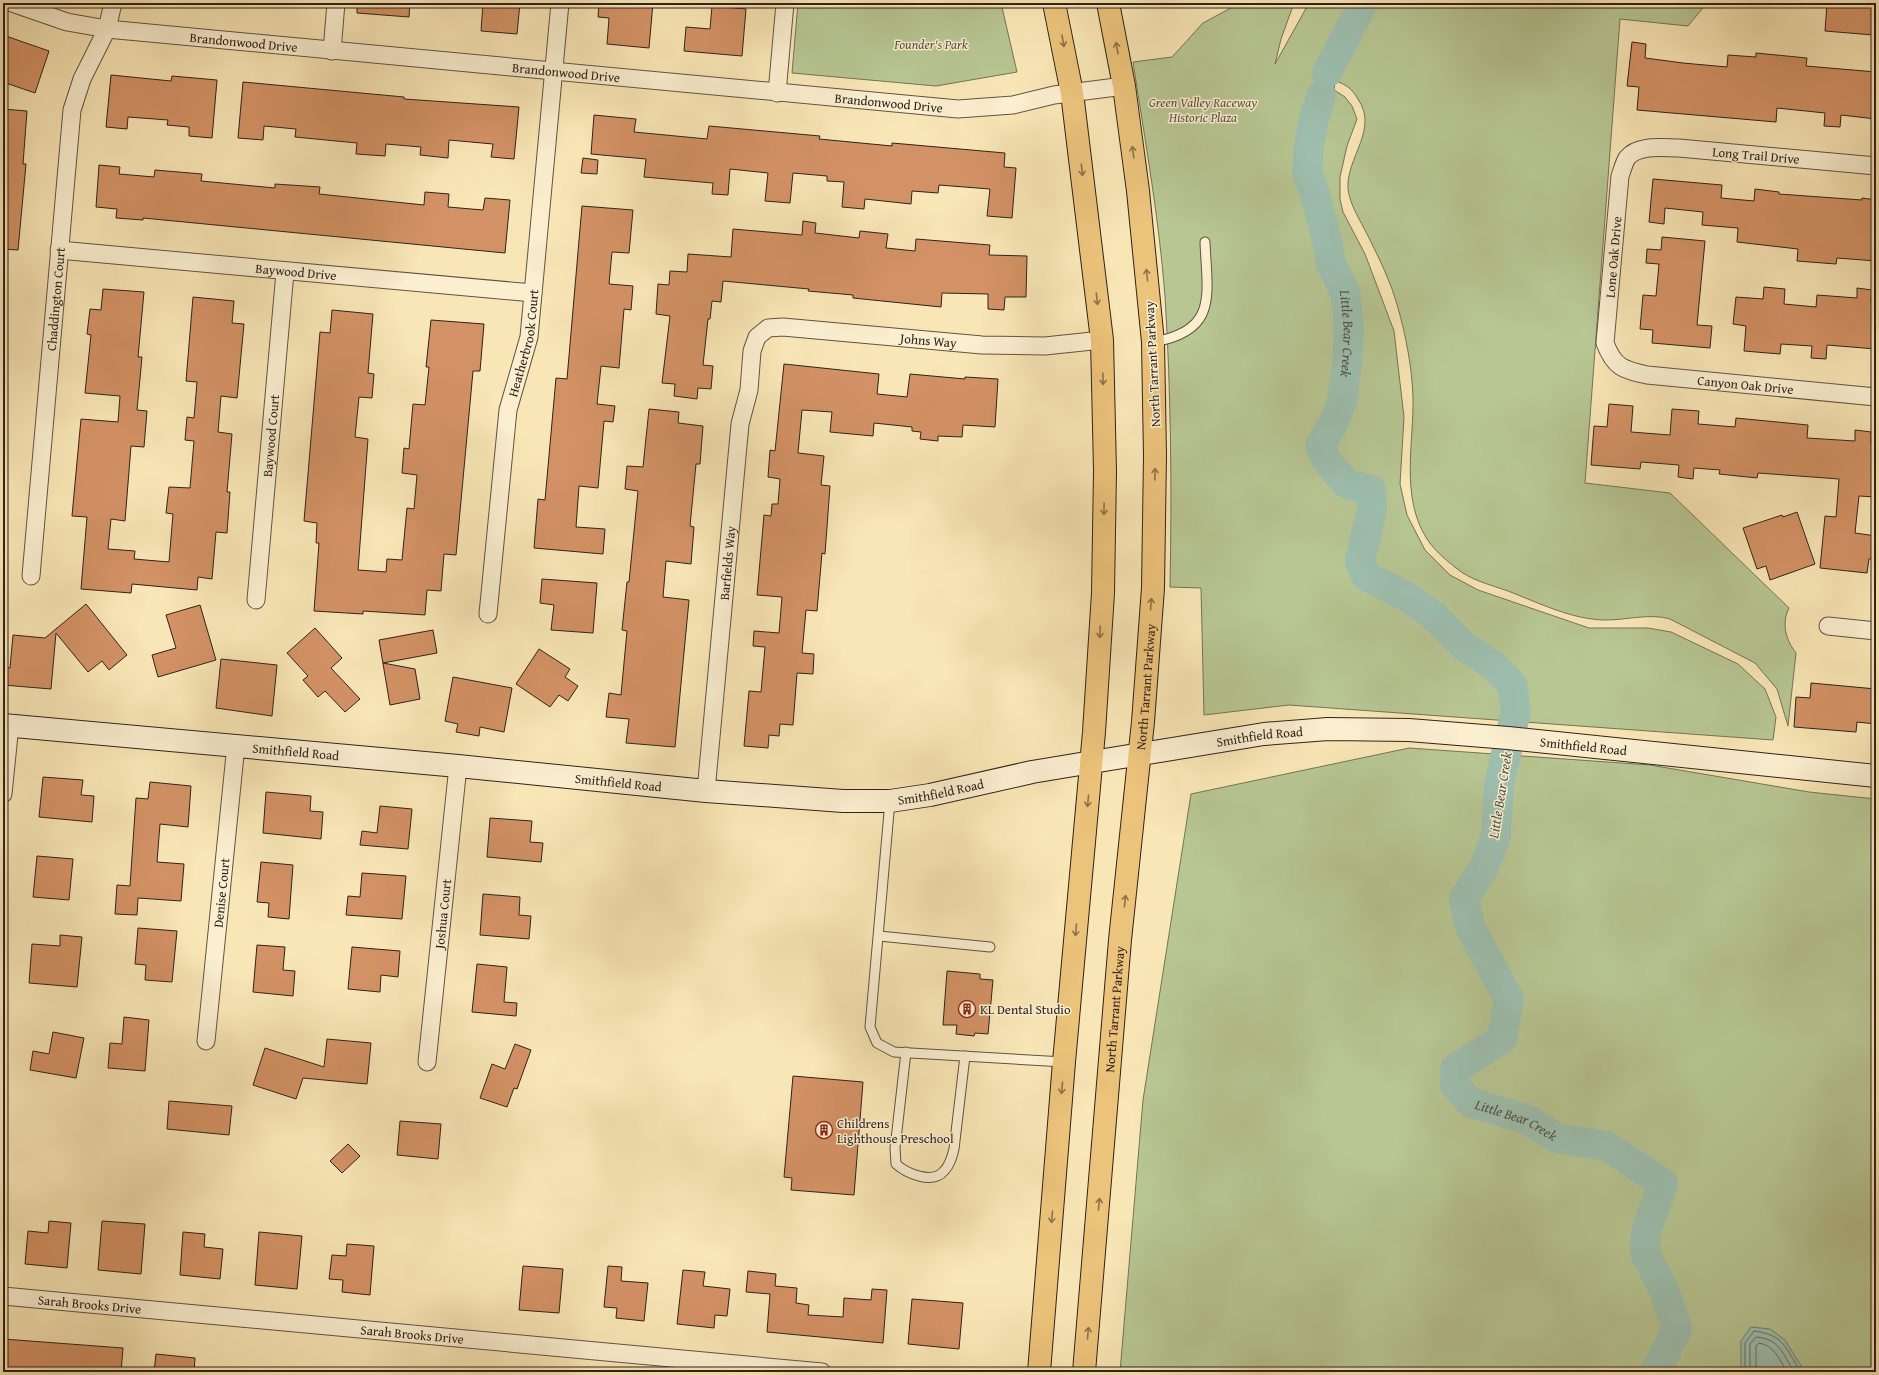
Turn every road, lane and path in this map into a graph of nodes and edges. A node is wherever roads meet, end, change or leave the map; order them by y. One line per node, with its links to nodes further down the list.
1 (12, 3): 8 (street, Brandonwood Drive)
2 (113, 3): 8 (street, Chaddington Court)
3 (336, 3): 9 (street)
4 (560, 3): 10 (street, Heatherbrook Court)
5 (785, 3): 12 (street)
6 (1054, 3): 13 (main road, one-way to 13)
7 (1108, 3): 11 (main road, North Tarrant Parkway, one-way to 7)
8 (107, 29): 9 (street, Brandonwood Drive); 17 (street, Chaddington Court)
9 (332, 51): 10 (street, Brandonwood Drive)
10 (554, 70): 12 (street, Brandonwood Drive); 19 (street, Heatherbrook Court)
11 (1124, 86): 13 (street, Brandonwood Drive); 22 (main road, North Tarrant Parkway, one-way to 11)
12 (777, 93): 13 (street, Brandonwood Drive)
13 (1072, 93): 21 (main road, one-way to 21)
14 (1636, 151): 15 (street, Long Trail Drive); 23 (street, Lone Oak Drive)
15 (1876, 166)
16 (1205, 242): 22 (lane)
17 (59, 250): 18 (street, Baywood Drive); 25 (street, Chaddington Court)
18 (285, 272): 19 (street, Baywood Drive); 26 (street, Baywood Court)
19 (533, 293): 27 (street, Heatherbrook Court)
20 (757, 337): 21 (street, Johns Way); 36 (street, Barfields Way)
21 (1102, 340): 33 (main road, one-way to 33)
22 (1153, 342): 32 (main road, North Tarrant Parkway, one-way to 22)
23 (1617, 365): 24 (street, Canyon Oak Drive)
24 (1876, 397)
25 (31, 576)
26 (256, 600)
27 (488, 614)
28 (1828, 626): 29 (street)
29 (1876, 631)
30 (6, 725): 31 (main road, Smithfield Road); 37 (street)
31 (236, 746): 34 (main road, Smithfield Road); 41 (street, Denise Court)
32 (1140, 754): 33 (main road, Smithfield Road); 35 (main road, Smithfield Road); 49 (main road, North Tarrant Parkway, one-way to 32)
33 (1092, 762): 38 (main road, Smithfield Road); 45 (main road, one-way to 45)
34 (458, 766): 36 (main road, Smithfield Road); 44 (street, Joshua Court)
35 (1876, 776)
36 (706, 791): 38 (main road, Smithfield Road)
37 (3, 794)
38 (890, 801): 39 (lane)
39 (879, 936): 40 (lane); 42 (lane)
40 (990, 946)
41 (206, 1041)
42 (906, 1052): 43 (lane); 43 (lane)
43 (965, 1056): 45 (lane)
44 (427, 1062)
45 (1064, 1062): 48 (main road, one-way to 48)
46 (3, 1296): 47 (street, Sarah Brooks Drive)
47 (822, 1372)
48 (1039, 1372)
49 (1084, 1372)

